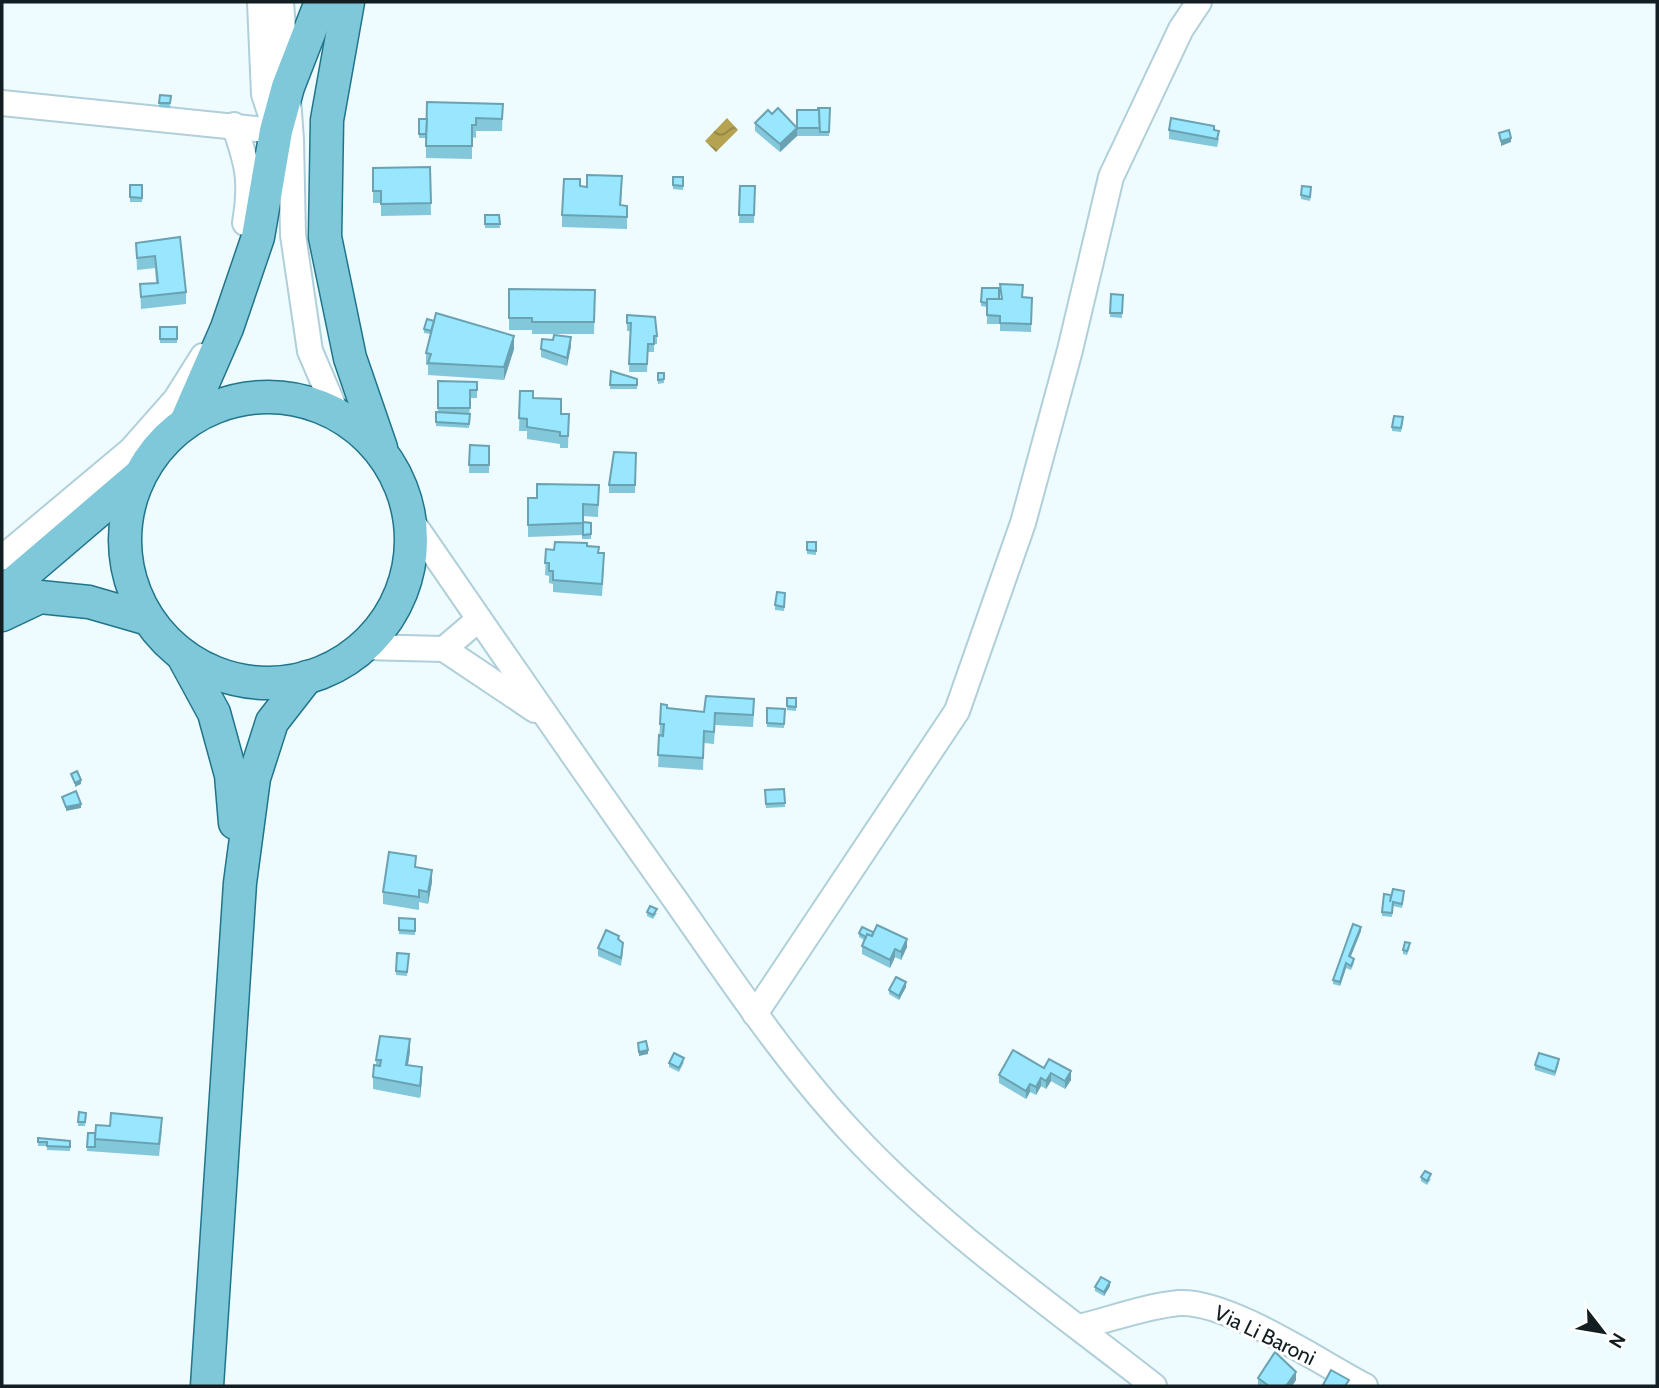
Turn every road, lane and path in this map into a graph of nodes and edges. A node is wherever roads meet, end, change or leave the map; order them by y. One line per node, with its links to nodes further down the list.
1 (260, 2): 9 (street)
2 (281, 2): 6 (street)
3 (321, 2): 6 (main road)
4 (348, 2): 13 (main road)
5 (1199, 2): 27 (street)
6 (288, 86): 9 (main road); 11 (street)
7 (2, 103): 8 (street)
8 (234, 125): 9 (street); 10 (street)
9 (276, 131): 10 (main road)
10 (227, 328): 12 (main road); 16 (street)
11 (337, 414): 12 (main road); 13 (main road)
12 (186, 422): 14 (main road)
13 (384, 456): 15 (main road)
14 (139, 476): 17 (main road); 19 (main road)
15 (409, 517): 20 (street); 21 (main road)
16 (2, 558)
17 (2, 593)
18 (2, 615): 19 (main road)
19 (148, 619): 23 (main road)
20 (479, 619): 22 (street); 25 (street)
21 (362, 647): 22 (street); 24 (main road)
22 (444, 649): 25 (street)
23 (183, 656): 24 (main road); 26 (main road)
24 (307, 677): 26 (main road)
25 (545, 717): 27 (street)
26 (240, 883): 29 (main road)
27 (755, 1014): 28 (street)
28 (1079, 1327): 30 (street); 31 (street, Via Li Baroni)
29 (207, 1386)
30 (1154, 1386)
31 (1365, 1386)

